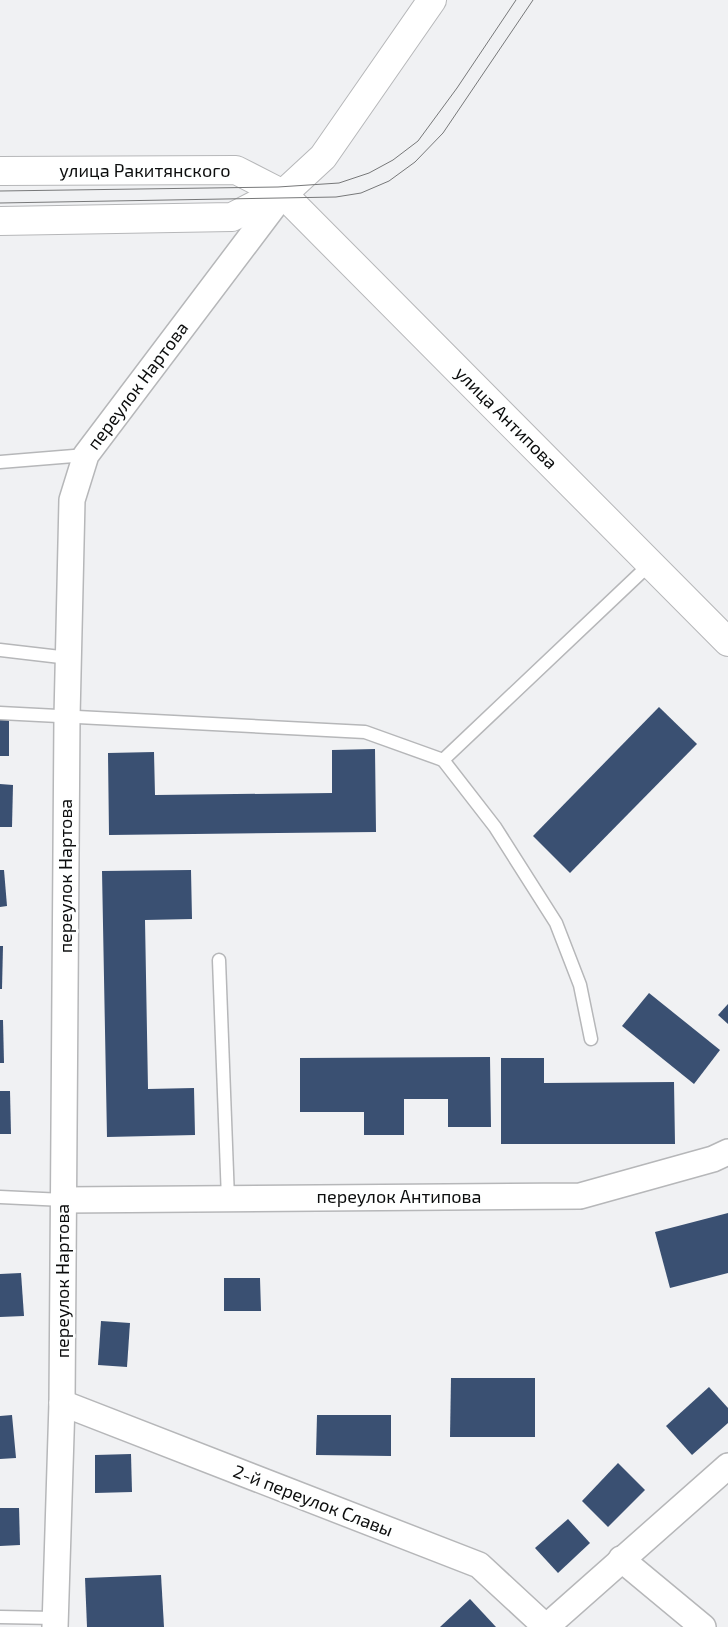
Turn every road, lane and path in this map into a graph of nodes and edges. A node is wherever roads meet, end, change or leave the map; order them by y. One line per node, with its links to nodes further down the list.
1 (432, 0): 3 (main road)
2 (0, 172): 3 (main road, улица Ракитянского)
3 (284, 194): 4 (main road); 5 (street, переулок Нартова); 7 (main road, улица Антипова)
4 (0, 221)
5 (86, 455): 6 (lane); 10 (street, переулок Нартова)
6 (0, 462)
7 (650, 564): 8 (main road, улица Антипова); 13 (lane)
8 (728, 642)
9 (0, 650): 10 (lane)
10 (68, 658): 12 (street, переулок Нартова)
11 (0, 713): 12 (lane)
12 (67, 717): 13 (lane); 19 (street, переулок Нартова)
13 (443, 760): 15 (lane)
14 (220, 960): 18 (lane)
15 (591, 1039)
16 (728, 1152): 18 (street, переулок Антипова)
17 (0, 1196): 19 (lane)
18 (228, 1199): 19 (street, переулок Антипова)
19 (64, 1200): 20 (street, переулок Нартова)
20 (62, 1403): 24 (street, переулок Нартова); 25 (street, 2-й переулок Славы)
21 (728, 1466): 22 (street)
22 (621, 1559): 25 (street); 26 (street)
23 (0, 1617): 24 (lane)
24 (55, 1622)
25 (546, 1627)
26 (703, 1627)

